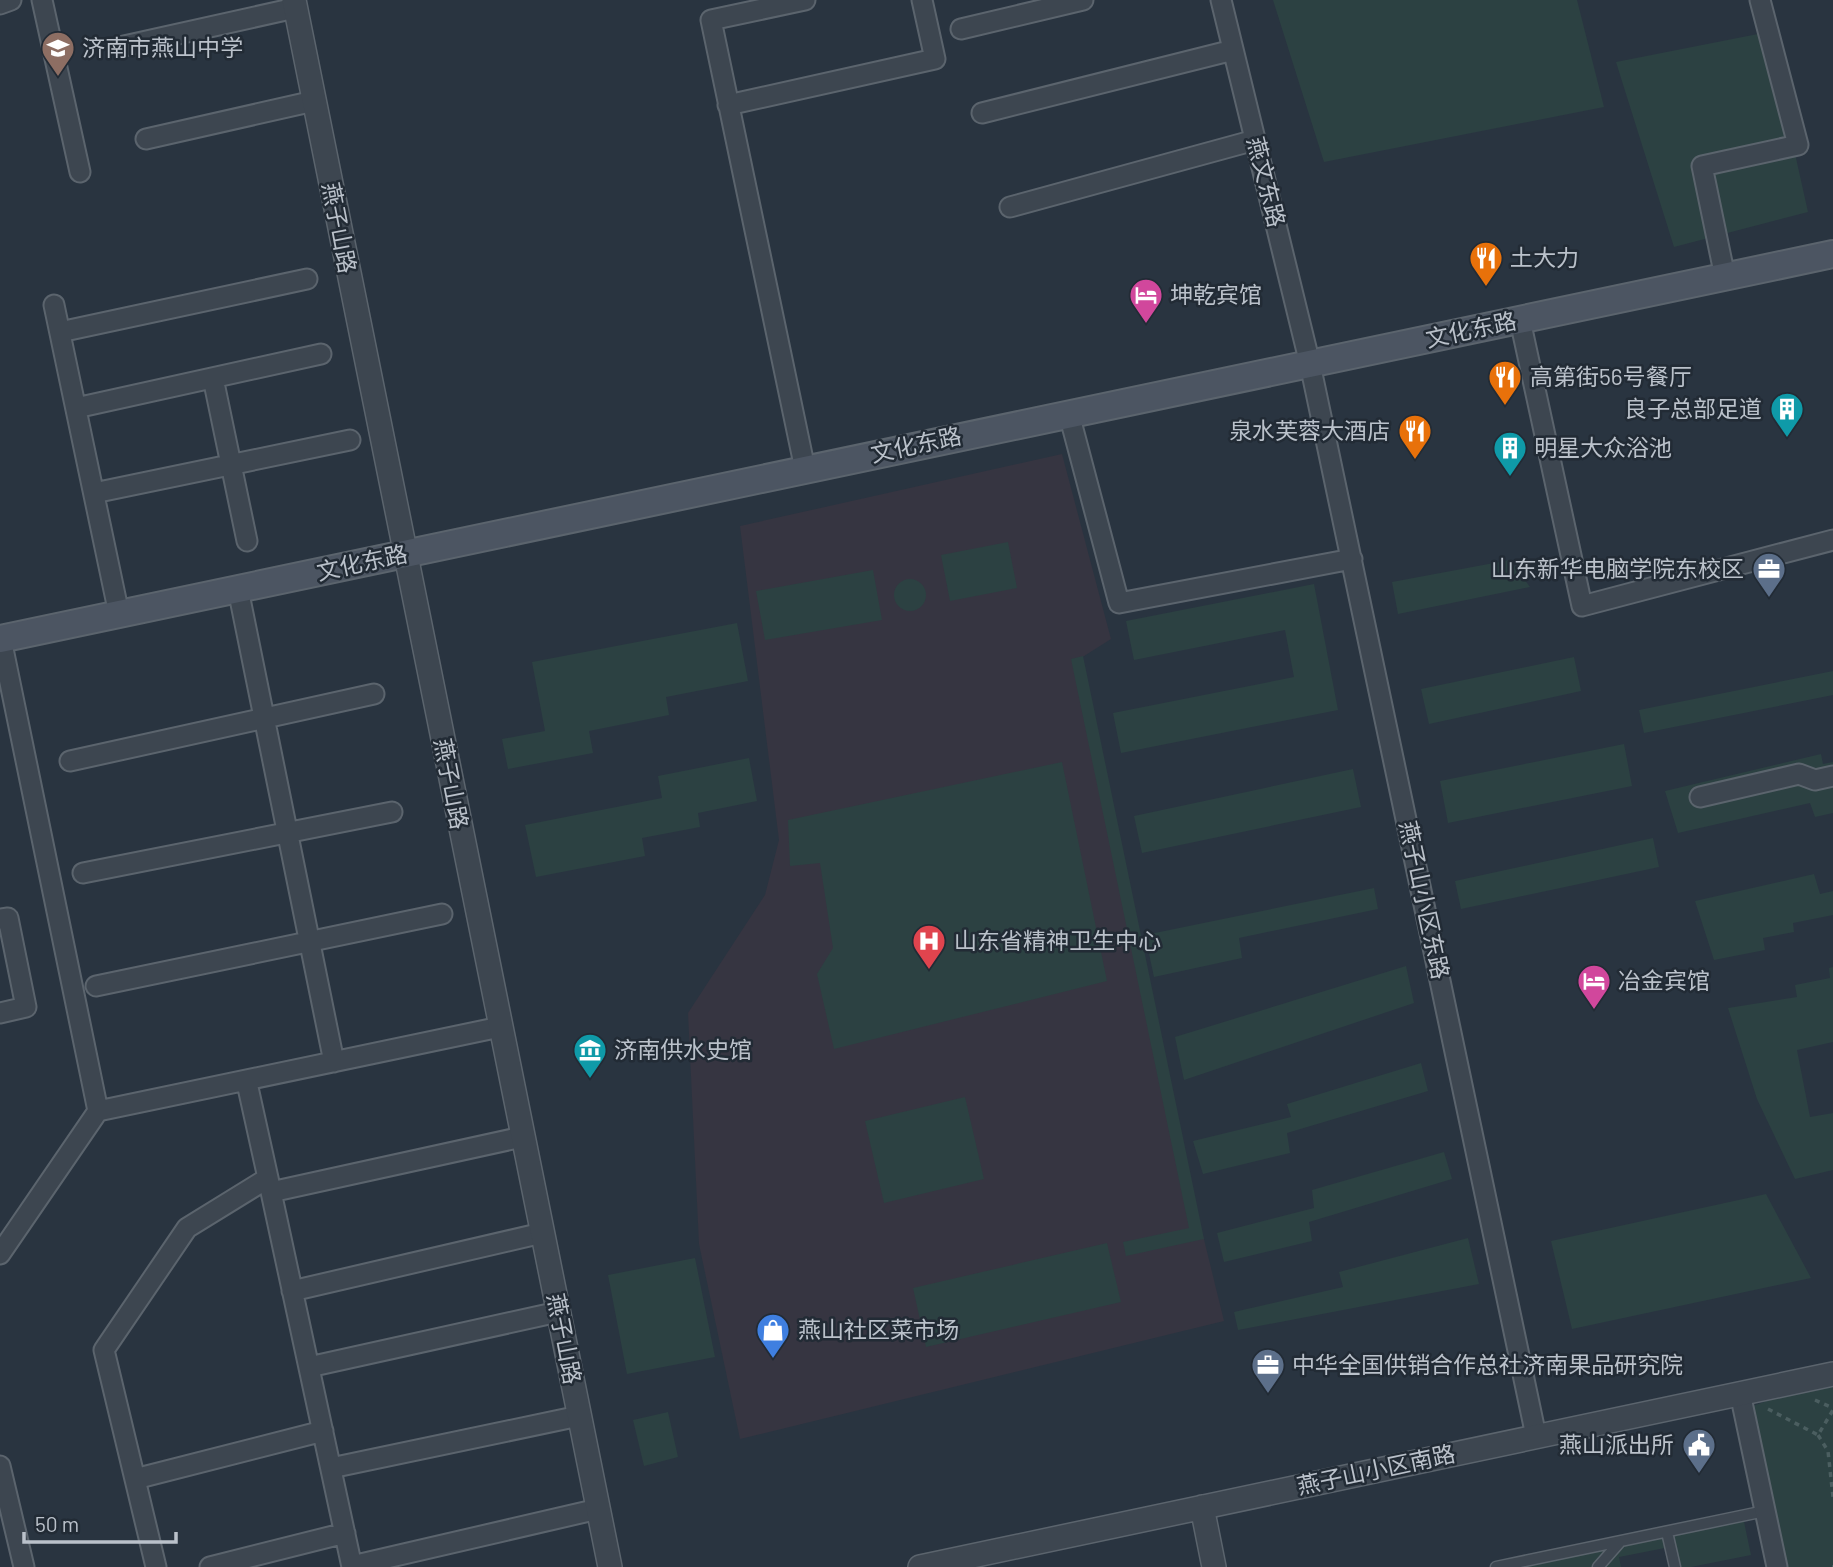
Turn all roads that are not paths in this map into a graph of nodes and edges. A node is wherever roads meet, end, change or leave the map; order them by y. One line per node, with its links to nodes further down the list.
1 (13, 0): 9 (street)
2 (42, 0): 18 (street)
3 (805, 0): 14 (street)
4 (922, 0): 14 (street)
5 (1083, 0): 10 (street)
6 (1221, 0): 12 (street, 燕文东路)
7 (1760, 0): 21 (street)
8 (299, 3): 11 (street); 13 (street, 燕子山路); 37 (street, 燕子山路)
9 (0, 4)
10 (961, 30)
11 (124, 46)
12 (1233, 50): 15 (street); 17 (street, 燕文东路)
13 (314, 101): 16 (street); 37 (street, 燕子山路)
14 (728, 105): 33 (street)
15 (982, 113)
16 (146, 139)
17 (1255, 140): 19 (street); 27 (street, 燕文东路)
18 (80, 172)
19 (1010, 206)
20 (1833, 254): 21 (main road, 文化东路)
21 (1725, 277): 24 (main road, 文化东路)
22 (307, 279): 25 (street)
23 (54, 305): 25 (street)
24 (1520, 320): 27 (main road, 文化东路); 35 (street)
25 (60, 332): 29 (street)
26 (321, 354): 28 (street)
27 (1310, 364): 30 (main road, 文化东路); 38 (street, 燕子山小区东路)
28 (213, 378): 29 (street); 32 (street)
29 (76, 408): 34 (street)
30 (1069, 414): 33 (main road, 文化东路); 38 (street)
31 (350, 440): 32 (street)
32 (231, 464): 34 (street); 36 (street)
33 (805, 469): 37 (main road, 文化东路)
34 (93, 493): 40 (street)
35 (1833, 540)
36 (247, 541)
37 (411, 553): 39 (main road, 文化东路); 55 (street, 燕子山路); 85 (street, 燕子山路)
38 (1352, 559): 70 (street, 燕子山小区东路)
39 (238, 589): 40 (main road, 文化东路); 43 (street)
40 (119, 614): 41 (main road, 文化东路)
41 (0, 639): 58 (street)
42 (374, 694): 43 (street)
43 (264, 718): 44 (street); 48 (street)
44 (70, 761)
45 (1833, 776): 46 (street)
46 (1700, 797)
47 (392, 812): 48 (street)
48 (288, 833): 49 (street); 52 (street)
49 (83, 873)
50 (442, 914): 52 (street)
51 (0, 919): 54 (street)
52 (309, 942): 53 (street); 56 (street)
53 (96, 986)
54 (0, 1013)
55 (500, 1027): 56 (street); 59 (street, 燕子山路)
56 (334, 1062): 57 (street)
57 (247, 1083): 58 (street); 60 (street)
58 (98, 1111): 62 (street)
59 (522, 1137): 60 (street); 61 (street, 燕子山路)
60 (269, 1185): 63 (street); 73 (street)
61 (542, 1233): 63 (street); 64 (street, 燕子山路)
62 (0, 1254)
63 (292, 1291): 65 (street)
64 (558, 1312): 65 (street); 68 (street, 燕子山路)
65 (309, 1367): 69 (street)
66 (1833, 1374): 67 (street, 燕子山小区南路)
67 (1740, 1393): 70 (street, 燕子山小区南路); 76 (street)
68 (579, 1416): 72 (street); 75 (street, 燕子山路)
69 (323, 1431): 72 (street); 73 (street)
70 (1536, 1436): 74 (street, 燕子山小区南路)
71 (0, 1466): 81 (street)
72 (331, 1468): 78 (street)
73 (135, 1479): 82 (street)
74 (1202, 1507): 86 (street, 燕子山小区南路); 87 (street)
75 (598, 1509): 80 (street); 84 (street, 燕子山路)
76 (1765, 1511): 77 (lane); 91 (street)
77 (1667, 1532): 79 (lane); 90 (lane)
78 (345, 1533): 80 (street); 83 (street)
79 (1620, 1542): 88 (lane); 89 (lane)
80 (352, 1566)
81 (24, 1567)
82 (156, 1567)
83 (210, 1567)
84 (610, 1567)
85 (623, 1567)
86 (920, 1567)
87 (1213, 1567)
88 (1496, 1567)
89 (1598, 1567)
90 (1675, 1567)
91 (1777, 1567)

